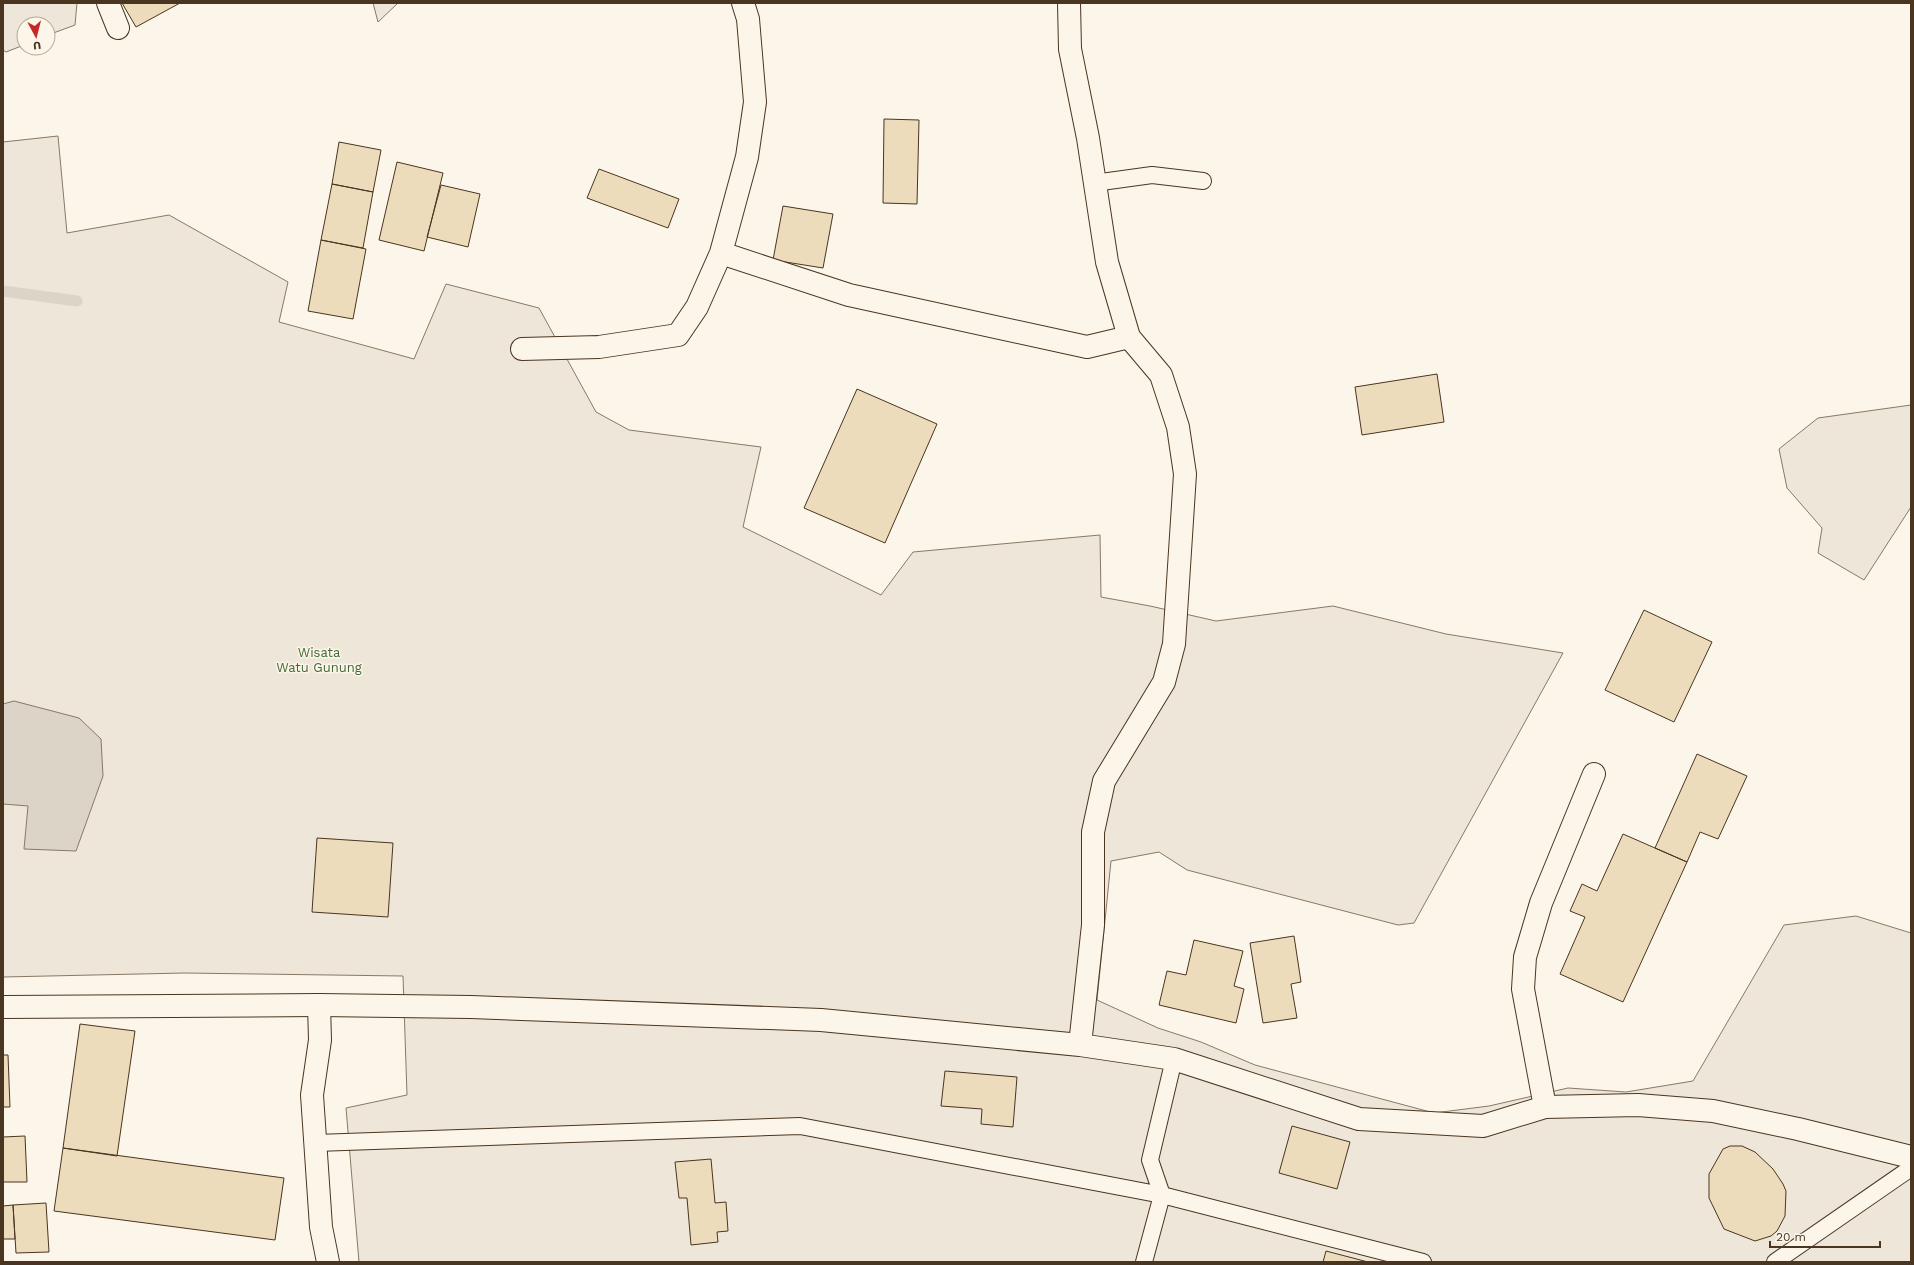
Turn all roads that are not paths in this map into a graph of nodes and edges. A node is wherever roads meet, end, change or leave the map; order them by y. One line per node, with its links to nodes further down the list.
1 (108, 3): 4 (street)
2 (743, 3): 7 (street)
3 (1068, 3): 6 (street)
4 (118, 28)
5 (1203, 181): 6 (lane)
6 (1094, 183): 8 (street)
7 (721, 253): 8 (street); 9 (street)
8 (1129, 337): 13 (street)
9 (522, 349)
10 (1594, 774): 15 (street)
11 (319, 1005): 12 (street); 13 (street); 16 (street)
12 (3, 1007)
13 (1080, 1045): 14 (street)
14 (1174, 1059): 15 (street); 19 (lane)
15 (1545, 1107): 17 (street)
16 (316, 1143): 19 (lane); 20 (street)
17 (1911, 1157)
18 (1911, 1168): 23 (lane)
19 (1162, 1195): 21 (lane); 22 (lane)
20 (328, 1262)
21 (1144, 1262)
22 (1423, 1262)
23 (1775, 1262)

